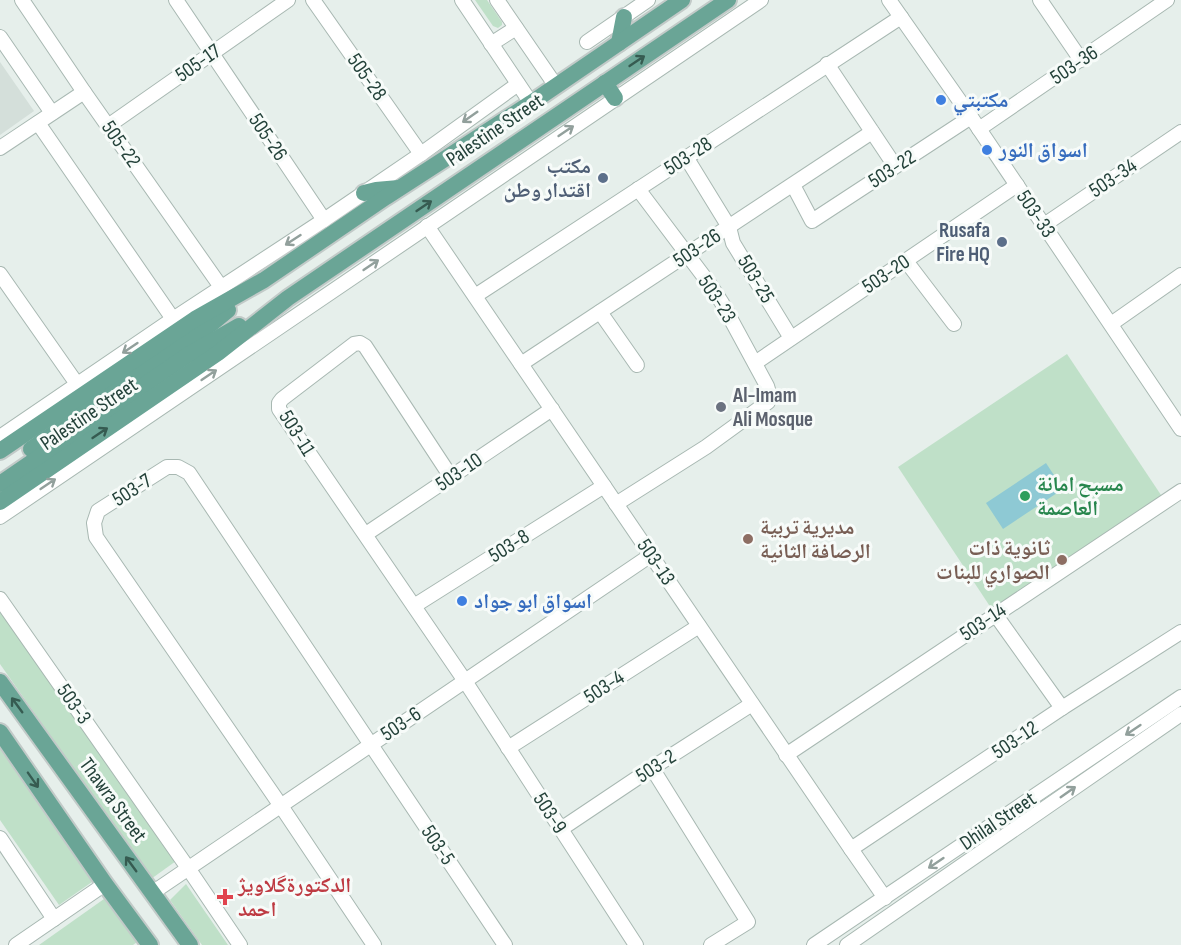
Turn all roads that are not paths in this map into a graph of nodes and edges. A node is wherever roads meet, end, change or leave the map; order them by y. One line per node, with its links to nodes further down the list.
1 (22, 0): 27 (street, 505-22)
2 (176, 0): 21 (street, 505-26)
3 (288, 0): 21 (street, 505-17)
4 (313, 0): 37 (street, 505-28)
5 (462, 0): 20 (street)
6 (497, 0): 16 (street)
7 (648, 0): 15 (street)
8 (682, 0): 19 (main road, Palestine Street)
9 (728, 0): 24 (main road, Palestine Street, one-way to 9)
10 (761, 0): 28 (street)
11 (889, 0): 14 (street, 503-33)
12 (1040, 0): 22 (street)
13 (1167, 0): 22 (street, 503-36)
14 (900, 16): 23 (street, 503-28); 32 (street, 503-33)
15 (624, 17): 18 (street); 19 (main road)
16 (516, 28): 20 (street); 26 (street)
17 (0, 37): 30 (street)
18 (587, 42)
19 (619, 43): 26 (main road, Palestine Street)
20 (491, 44): 25 (street)
21 (212, 53): 33 (street, 505-17); 45 (street, 505-26)
22 (1081, 60): 32 (street, 503-36)
23 (827, 64): 34 (street); 38 (street, 503-28)
24 (605, 83): 28 (main road); 56 (main road, Palestine Street, one-way to 24)
25 (518, 84): 29 (street); 37 (street, one-way to 37)
26 (556, 86): 29 (main road, Palestine Street)
27 (84, 92): 30 (street); 33 (street, 505-22)
28 (615, 98): 47 (street, one-way to 28)
29 (531, 103): 42 (main road, Palestine Street)
30 (52, 113): 31 (street)
31 (38, 123): 36 (street); 58 (street)
32 (975, 123): 39 (street, 503-22); 41 (street, 503-33)
33 (108, 126): 54 (street, 505-22)
34 (872, 132): 39 (street); 40 (street, 503-26)
35 (1181, 132): 46 (street, 503-34)
36 (0, 148)
37 (421, 153): 44 (street)
38 (686, 157): 43 (street, 503-28); 48 (street, 503-25)
39 (895, 166): 40 (street, 503-22)
40 (793, 185): 48 (street, 503-26)
41 (1017, 185): 46 (street, 503-33); 50 (street, 503-20)
42 (400, 188): 44 (main road); 53 (main road, Palestine Street)
43 (638, 189): 49 (street, 503-23); 55 (street, 503-28)
44 (364, 193): 45 (street)
45 (324, 220): 54 (street, one-way to 54)
46 (1044, 225): 60 (street, 503-33)
47 (428, 226): 55 (street, 503-13); 79 (street, one-way to 47)
48 (729, 227): 49 (street, 503-26); 61 (street, 503-25)
49 (687, 255): 57 (street, 503-26); 63 (street, 503-23)
50 (906, 261): 59 (street); 61 (street, 503-20)
51 (0, 274): 66 (street)
52 (1181, 275): 60 (street)
53 (264, 280): 62 (main road, Palestine Street); 71 (main road, Palestine Street)
54 (221, 287): 58 (street)
55 (475, 297): 64 (street, 503-13)
56 (288, 298): 62 (main road, Palestine Street); 77 (main road, Palestine Street, one-way to 56)
57 (600, 312): 64 (street, 503-26); 65 (street)
58 (173, 319): 66 (street, one-way to 66)
59 (954, 324)
60 (1111, 324): 68 (street, 503-33)
61 (791, 338): 63 (street, 503-20)
62 (184, 350): 72 (main road, Palestine Street); 74 (main road, Palestine Street)
63 (755, 363): 78 (street, 503-23)
64 (521, 364): 67 (street, 503-13)
65 (638, 365)
66 (77, 384): 70 (street)
67 (552, 409): 73 (street, 503-10); 75 (street, 503-13)
68 (1177, 414): 69 (street, 503-33)
69 (1181, 429)
70 (0, 437)
71 (0, 451)
72 (0, 471)
73 (451, 477): 80 (street, 503-10); 80 (street, 503-11)
74 (0, 484)
75 (604, 486): 78 (street, 503-13); 83 (street, 503-8)
76 (1181, 491): 84 (street, 503-14)
77 (0, 502)
78 (616, 504): 81 (street, 503-13)
79 (0, 517)
80 (366, 534): 83 (street, 503-11)
81 (651, 555): 85 (street, 503-13); 87 (street, 503-6)
82 (0, 599): 102 (street, 503-3)
83 (414, 606): 87 (street, 503-11)
84 (995, 614): 91 (street); 96 (street, 503-14)
85 (699, 626): 90 (street, 503-13); 95 (street, 503-4)
86 (1181, 632): 91 (street, 503-12)
87 (465, 681): 94 (street, 503-6); 95 (street, 503-9)
88 (0, 682): 104 (main road, Thawra Street, one-way to 88)
89 (1181, 697): 105 (street, Dhilal Street, one-way to 105)
90 (752, 704): 96 (street, 503-13); 97 (street, 503-2)
91 (1062, 708): 101 (street, 503-12)
92 (1181, 714): 116 (street, Dhilal Street, one-way to 92)
93 (0, 732): 103 (main road, one-way to 103)
94 (371, 745): 98 (street, 503-6); 98 (street, 503-7); 112 (street, 503-5)
95 (508, 748): 99 (street, 503-9)
96 (786, 755): 101 (street, 503-13)
97 (652, 768): 99 (street, 503-2); 114 (street)
98 (281, 806): 102 (street, 503-6); 111 (street)
99 (561, 829): 113 (street, 503-9)
100 (1, 840): 106 (street)
101 (851, 849): 105 (street, 503-13)
102 (189, 868): 104 (street, 503-6); 110 (street, 503-3)
103 (105, 884): 106 (street); 108 (main road)
104 (152, 893): 109 (main road, Thawra Street)
105 (885, 898): 115 (street, Dhilal Street)
106 (54, 919): 107 (street)
107 (16, 945)
108 (149, 945)
109 (190, 945)
110 (240, 945)
111 (374, 945)
112 (505, 945)
113 (636, 945)
114 (711, 945)
115 (814, 945)
116 (847, 945)

